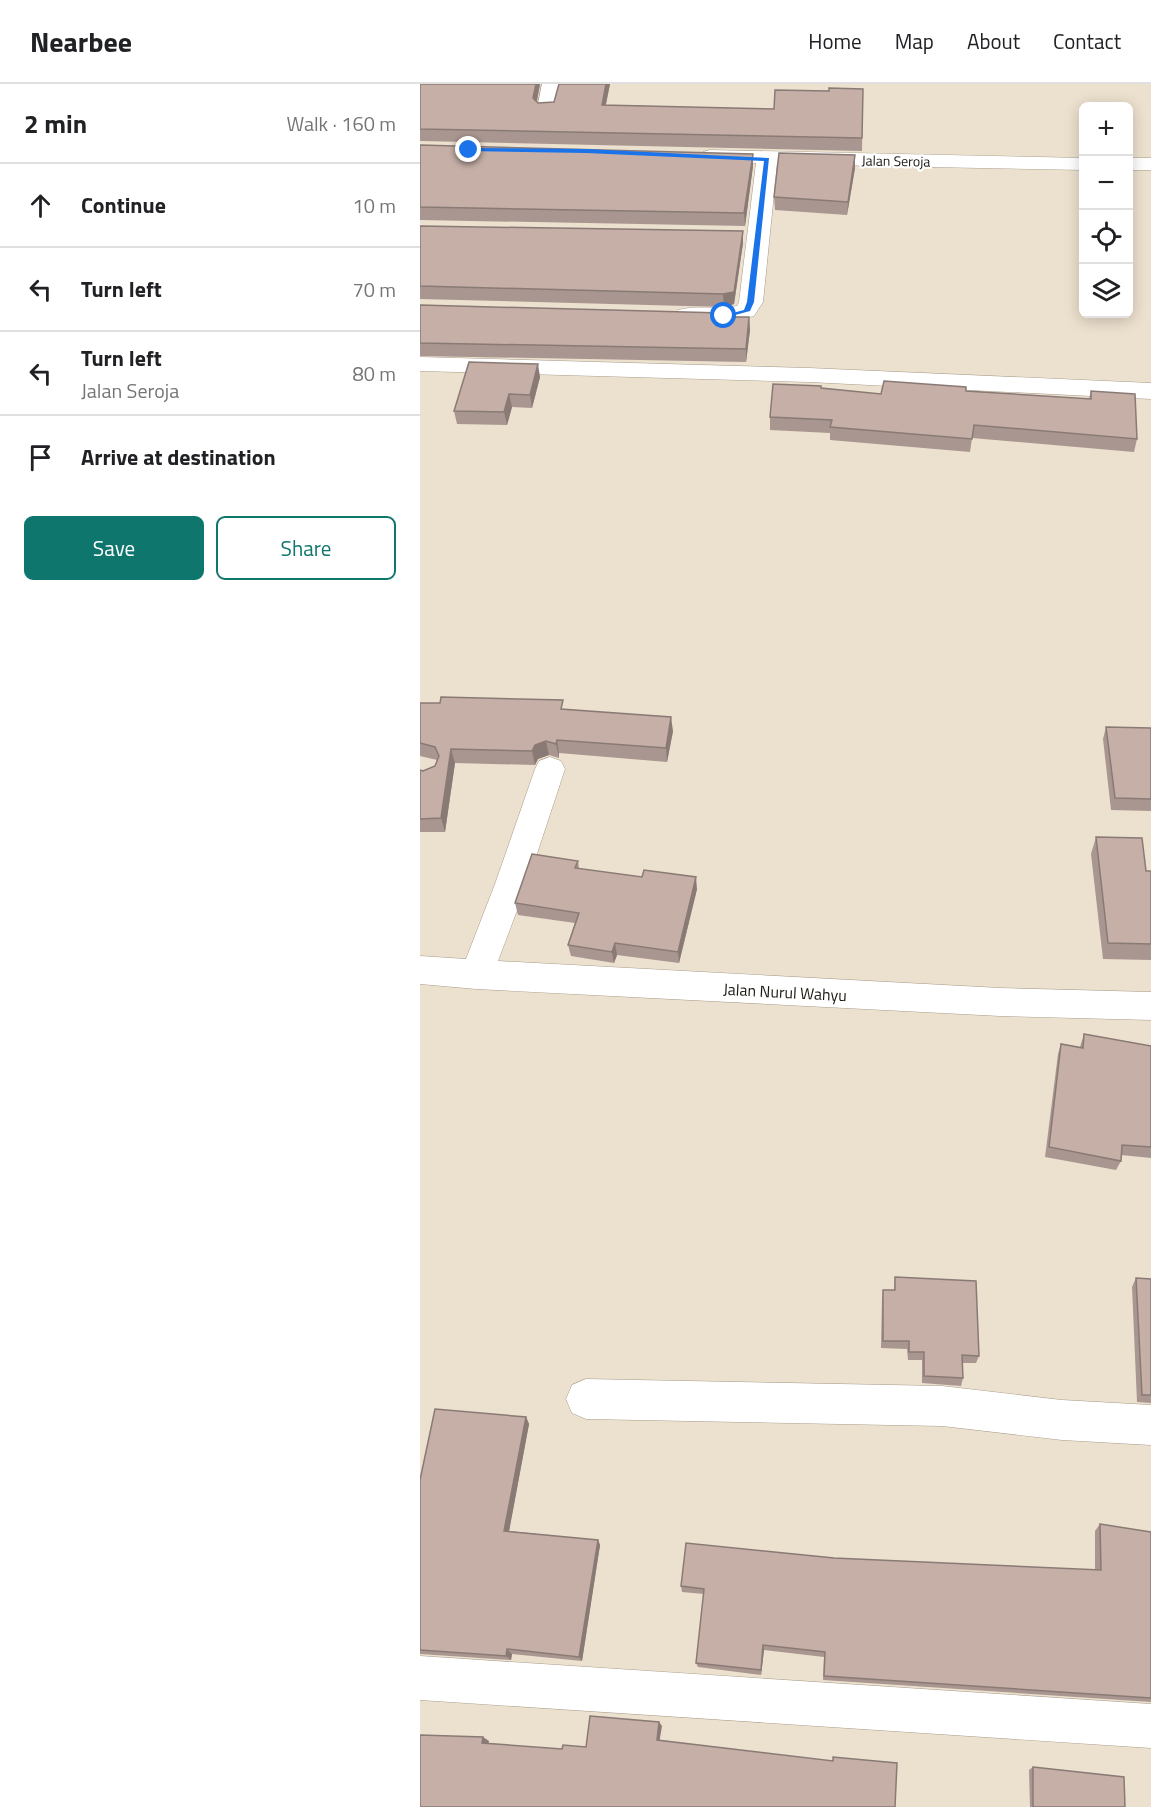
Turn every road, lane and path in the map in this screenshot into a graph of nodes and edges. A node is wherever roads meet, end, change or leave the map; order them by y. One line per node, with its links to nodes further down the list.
1 (552, 84): 2 (street)
2 (547, 109)
3 (690, 155): 4 (street, Jalan Seroja)
4 (767, 159): 5 (street, Jalan Seroja); 9 (street)
5 (1079, 164)
6 (1133, 164): 7 (street)
7 (1151, 164)
8 (735, 234): 9 (street)
9 (758, 235): 10 (street)
10 (666, 314)
11 (420, 364): 12 (street)
12 (1151, 391)
13 (550, 769): 15 (street)
14 (420, 970): 15 (street, Jalan Nurul Wahyu)
15 (476, 975): 16 (street, Jalan Nurul Wahyu)
16 (1151, 1006)
17 (586, 1399): 18 (street)
18 (1151, 1425)
19 (420, 1678): 20 (street)
20 (1151, 1726)

